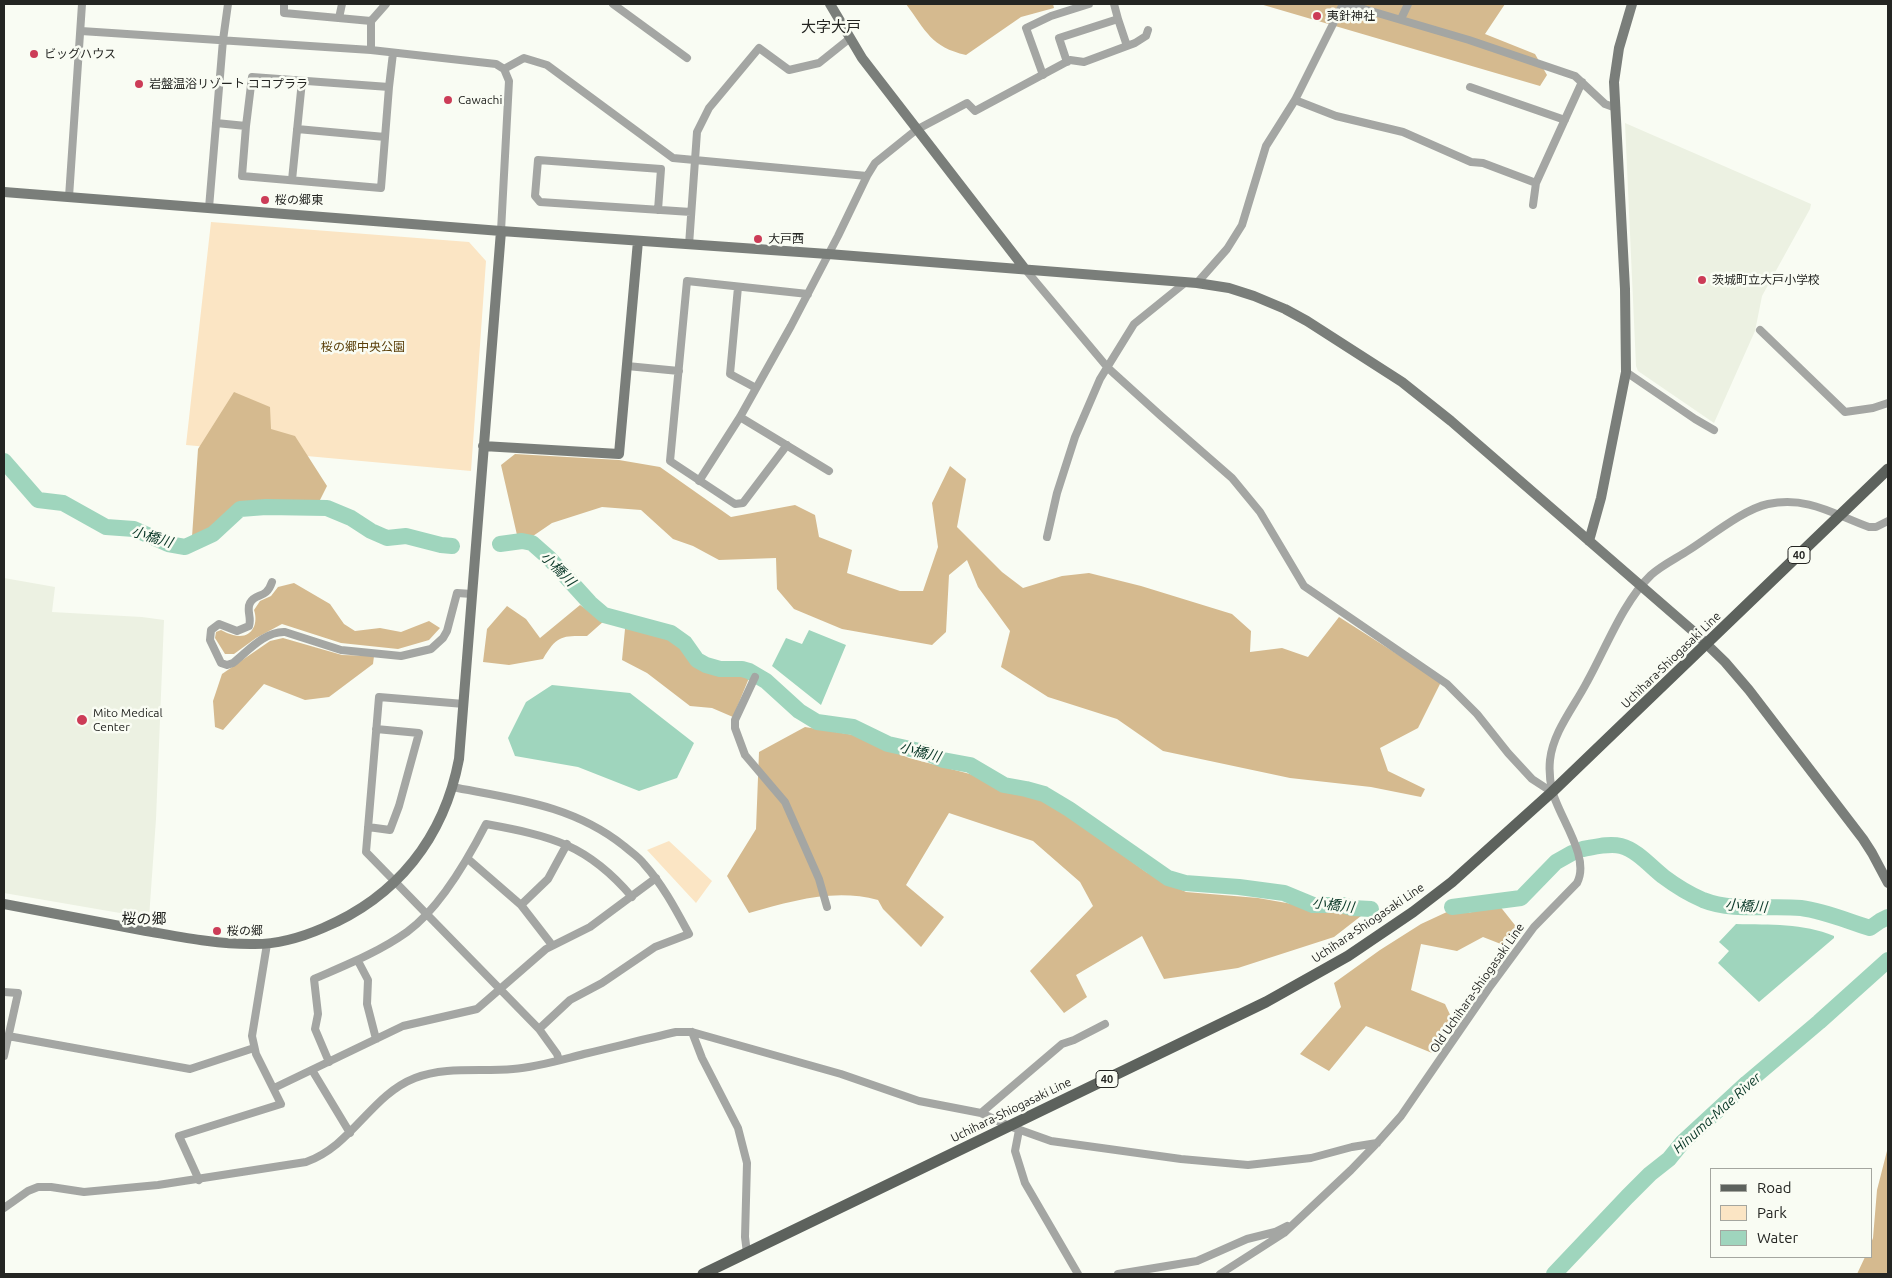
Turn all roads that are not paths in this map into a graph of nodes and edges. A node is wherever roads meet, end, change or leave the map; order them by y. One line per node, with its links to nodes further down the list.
1 (82, 4): 18 (street)
2 (228, 4): 20 (street)
3 (284, 4): 13 (street)
4 (342, 4): 13 (street)
5 (386, 4): 16 (street)
6 (613, 4): 24 (street)
7 (830, 4): 19 (street)
8 (1088, 4): 27 (street)
9 (1114, 4): 14 (street)
10 (1341, 4): 15 (street); 32 (street)
11 (1408, 4): 15 (street)
12 (1632, 4): 33 (street)
13 (339, 18): 16 (street)
14 (1118, 19): 21 (street); 25 (street)
15 (1401, 19): 29 (street)
16 (372, 21): 22 (street)
17 (1148, 30): 21 (street)
18 (81, 31): 20 (street); 45 (street)
19 (849, 39): 38 (street); 40 (street)
20 (223, 40): 22 (street); 35 (street)
21 (1127, 46): 25 (street)
22 (371, 50): 23 (street)
23 (393, 53): 26 (street); 30 (street)
24 (687, 58)
25 (1067, 62): 27 (street)
26 (504, 69): 40 (street); 50 (street)
27 (1044, 75): 38 (street)
28 (302, 81): 30 (street); 36 (street); 37 (street)
29 (1582, 82): 33 (street); 34 (street)
30 (389, 87): 39 (street)
31 (1470, 87): 34 (street)
32 (1295, 100): 43 (street); 56 (street)
33 (1616, 108): 63 (street)
34 (1565, 120): 43 (street)
35 (216, 123): 36 (street); 47 (street)
36 (246, 126): 42 (street)
37 (297, 129): 39 (street); 42 (street)
38 (916, 130): 41 (street); 54 (street)
39 (385, 138): 42 (street)
40 (695, 160): 41 (street); 49 (street)
41 (866, 176): 53 (street)
42 (292, 180)
43 (1536, 184): 46 (street)
44 (4, 192): 45 (street)
45 (69, 197): 47 (street)
46 (1533, 205)
47 (209, 208): 50 (street)
48 (658, 210): 48 (street); 49 (street)
49 (691, 212): 52 (street)
50 (500, 231): 51 (street); 69 (street)
51 (638, 241): 52 (street); 60 (street)
52 (689, 244): 53 (street)
53 (828, 254): 54 (street); 58 (street)
54 (1025, 269): 55 (street); 61 (street)
55 (1186, 282): 56 (street); 61 (street)
56 (1197, 283): 76 (street)
57 (738, 287): 58 (street); 62 (street); 64 (street)
58 (808, 294): 64 (street)
59 (1760, 330): 65 (street)
60 (627, 366): 62 (street); 69 (street)
61 (1108, 368): 75 (street); 85 (street)
62 (678, 371): 72 (street)
63 (1626, 372): 67 (street); 76 (street)
64 (756, 388): 66 (street)
65 (1888, 403)
66 (740, 417): 68 (street); 72 (street)
67 (1714, 430)
68 (787, 445): 71 (street); 72 (street)
69 (483, 446): 79 (street)
70 (1888, 469): 73 (main road, Uchihara-Shiogasaki Line / 40)
71 (829, 471)
72 (699, 481)
73 (1840, 516): 74 (street, Old Uchihara-Shiogasaki Line); 78 (street, Old Uchihara-Shiogasaki Line); 80 (main road, Uchihara-Shiogasaki Line / 40)
74 (1888, 521)
75 (1047, 537)
76 (1589, 541): 78 (street)
77 (272, 582): 79 (street)
78 (1640, 587): 80 (street); 85 (street, Old Uchihara-Shiogasaki Line)
79 (472, 594): 82 (street)
80 (1707, 644): 85 (main road, Uchihara-Shiogasaki Line / 40); 91 (street)
81 (756, 678): 95 (street)
82 (464, 704): 83 (street); 84 (street)
83 (376, 729): 86 (street); 86 (street)
84 (452, 787): 89 (street); 90 (street)
85 (1552, 792): 114 (main road, Uchihara-Shiogasaki Line / 40); 116 (street, Old Uchihara-Shiogasaki Line)
86 (368, 827): 90 (street)
87 (567, 844): 88 (street); 92 (street); 94 (street)
88 (468, 859): 94 (street); 96 (street)
89 (656, 878): 92 (street); 103 (street)
90 (396, 882): 96 (street); 97 (street)
91 (1888, 882)
92 (632, 897): 98 (street)
93 (4, 904): 97 (street)
94 (521, 906): 98 (street)
95 (827, 907)
96 (427, 913): 99 (street); 100 (street)
97 (267, 944): 107 (street)
98 (552, 945): 100 (street)
99 (358, 961): 106 (street); 110 (street)
100 (501, 989): 103 (street); 106 (street)
101 (4, 992): 105 (street)
102 (1105, 1024): 113 (street)
103 (539, 1029): 109 (street)
104 (692, 1032): 109 (street); 113 (street); 120 (street)
105 (8, 1036): 107 (street); 108 (street)
106 (376, 1039): 110 (street)
107 (254, 1048): 112 (street)
108 (4, 1056)
109 (559, 1060): 115 (street)
110 (329, 1062): 111 (street)
111 (312, 1070): 112 (street); 115 (street)
112 (274, 1088): 117 (street)
113 (981, 1113): 114 (street)
114 (1014, 1128): 116 (street); 120 (main road, Uchihara-Shiogasaki Line / 40); 122 (street)
115 (350, 1133): 117 (street)
116 (1376, 1143): 119 (street, Old Uchihara-Shiogasaki Line)
117 (199, 1180): 118 (street)
118 (4, 1208)
119 (1298, 1220): 123 (street); 124 (street, Old Uchihara-Shiogasaki Line)
120 (747, 1253): 121 (main road, Uchihara-Shiogasaki Line / 40)
121 (703, 1274)
122 (1078, 1274)
123 (1118, 1274)
124 (1220, 1274)

